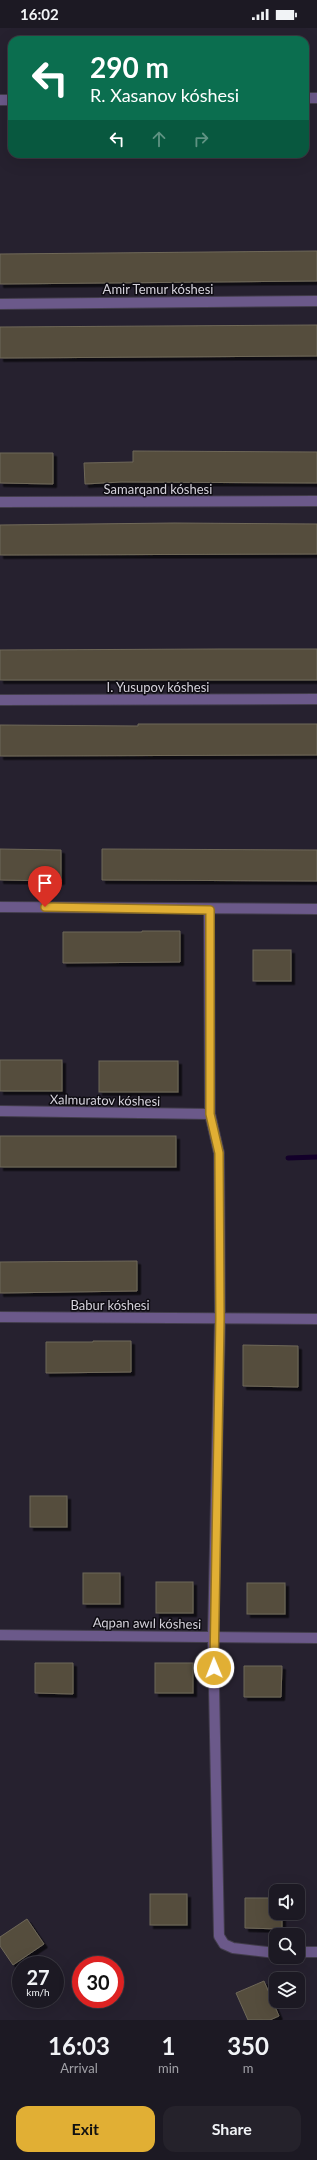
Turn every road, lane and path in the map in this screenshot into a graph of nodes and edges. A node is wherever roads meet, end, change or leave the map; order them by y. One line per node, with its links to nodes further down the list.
1 (317, 301): 2 (street, Amir Temur kóshesi)
2 (0, 304)
3 (317, 501): 4 (street, Samarqand kóshesi)
4 (0, 502)
5 (317, 699): 6 (street, I. Yusupov kóshesi)
6 (0, 700)
7 (0, 907): 9 (street)
8 (317, 909): 9 (street)
9 (210, 910): 11 (street)
10 (0, 1111): 11 (street, Xalmuratov kóshesi)
11 (210, 1114): 13 (street)
12 (0, 1317): 13 (street, Babur kóshesi)
13 (220, 1318): 14 (street); 16 (street)
14 (317, 1319)
15 (0, 1635): 16 (street, Aqpan awıl kóshesi)
16 (213, 1637): 17 (street, Aqpan awıl kóshesi); 18 (street)
17 (317, 1638)
18 (269, 1952)
19 (305, 1952): 20 (street)
20 (317, 1952)

